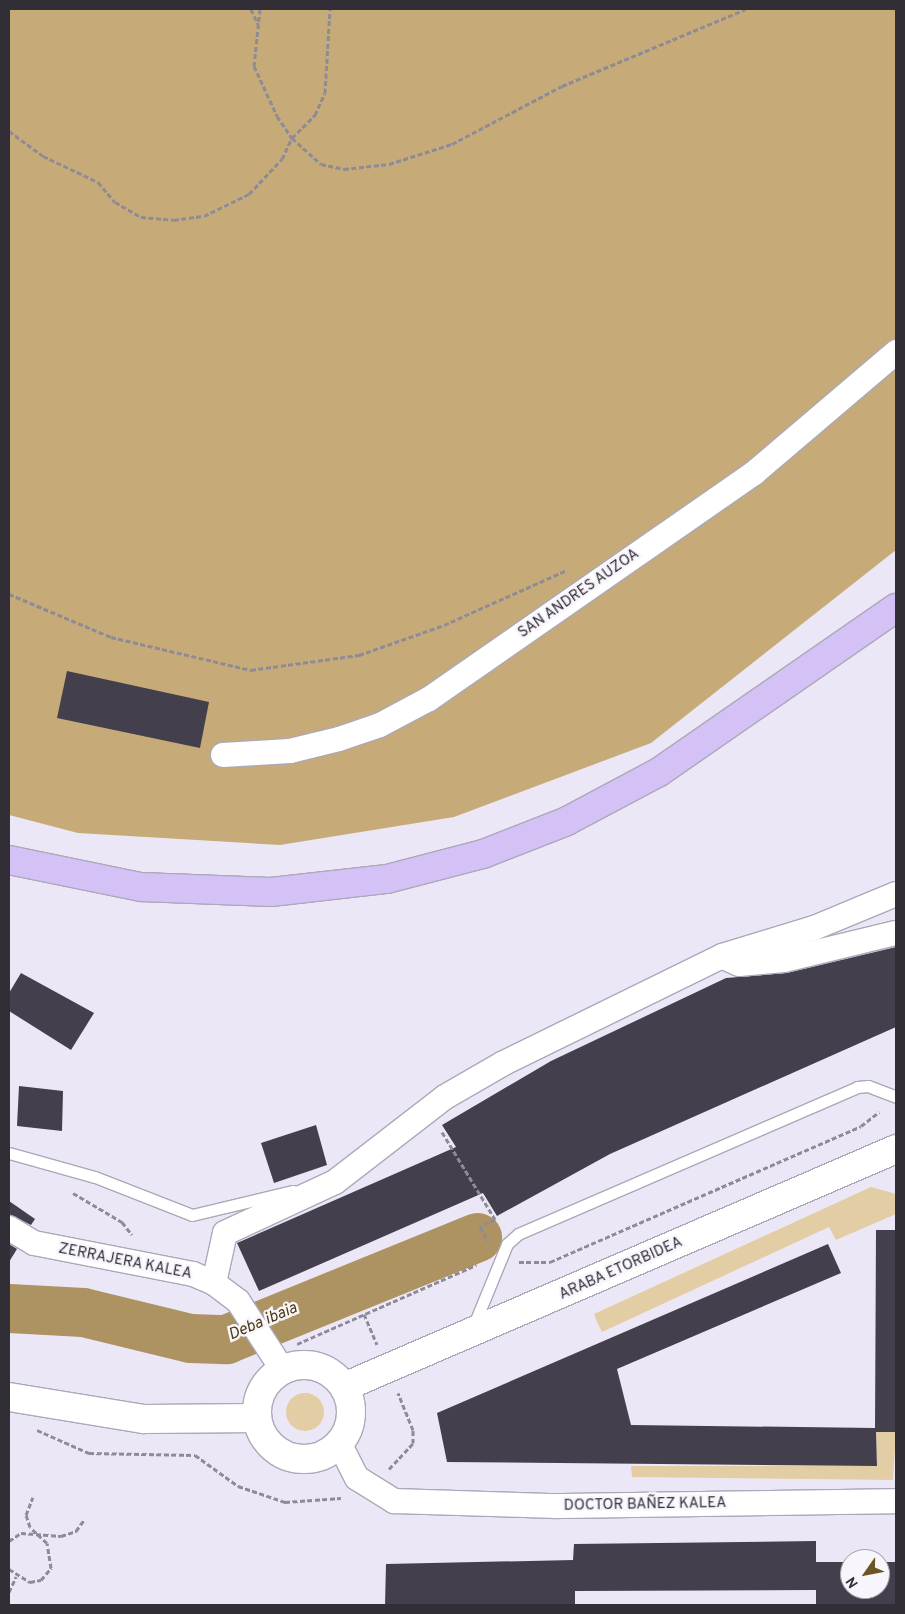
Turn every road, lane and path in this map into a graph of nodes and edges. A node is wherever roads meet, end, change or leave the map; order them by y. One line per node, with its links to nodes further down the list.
1 (251, 9): 5 (path)
2 (260, 9): 5 (path)
3 (330, 9): 7 (path)
4 (746, 9): 7 (path)
5 (258, 26): 7 (path)
6 (9, 131): 7 (path)
7 (292, 138)
8 (896, 352): 12 (street, SAN ANDRES AUZOA)
9 (574, 567): 10 (path)
10 (9, 594)
11 (896, 608): 13 (main road)
12 (223, 755)
13 (9, 860)
14 (896, 894): 16 (street)
15 (896, 933): 16 (street)
16 (722, 956): 18 (street)
17 (894, 1096): 25 (path); 25 (lane)
18 (428, 1110): 21 (street); 25 (path)
19 (896, 1149): 27 (street, ARABA ETORBIDEA)
20 (9, 1153): 21 (lane)
21 (335, 1182): 26 (street)
22 (67, 1189): 24 (path)
23 (9, 1228): 26 (street, ZERRAJERA KALEA)
24 (134, 1238)
25 (499, 1261): 27 (lane); 28 (path)
26 (214, 1283): 28 (street, ZERRAJERA KALEA)
27 (470, 1335): 29 (street, ARABA ETORBIDEA)
28 (278, 1362): 29 (street); 31 (street)
29 (344, 1387): 32 (street)
30 (9, 1397): 31 (street)
31 (257, 1418): 32 (street)
32 (339, 1443): 34 (street, DOCTOR BAÑEZ KALEA)
33 (33, 1497): 36 (path)
34 (896, 1501)
35 (84, 1520): 36 (path)
36 (39, 1535): 37 (path); 39 (path)
37 (9, 1541)
38 (9, 1569): 39 (path)
39 (16, 1577): 40 (path)
40 (9, 1592)

